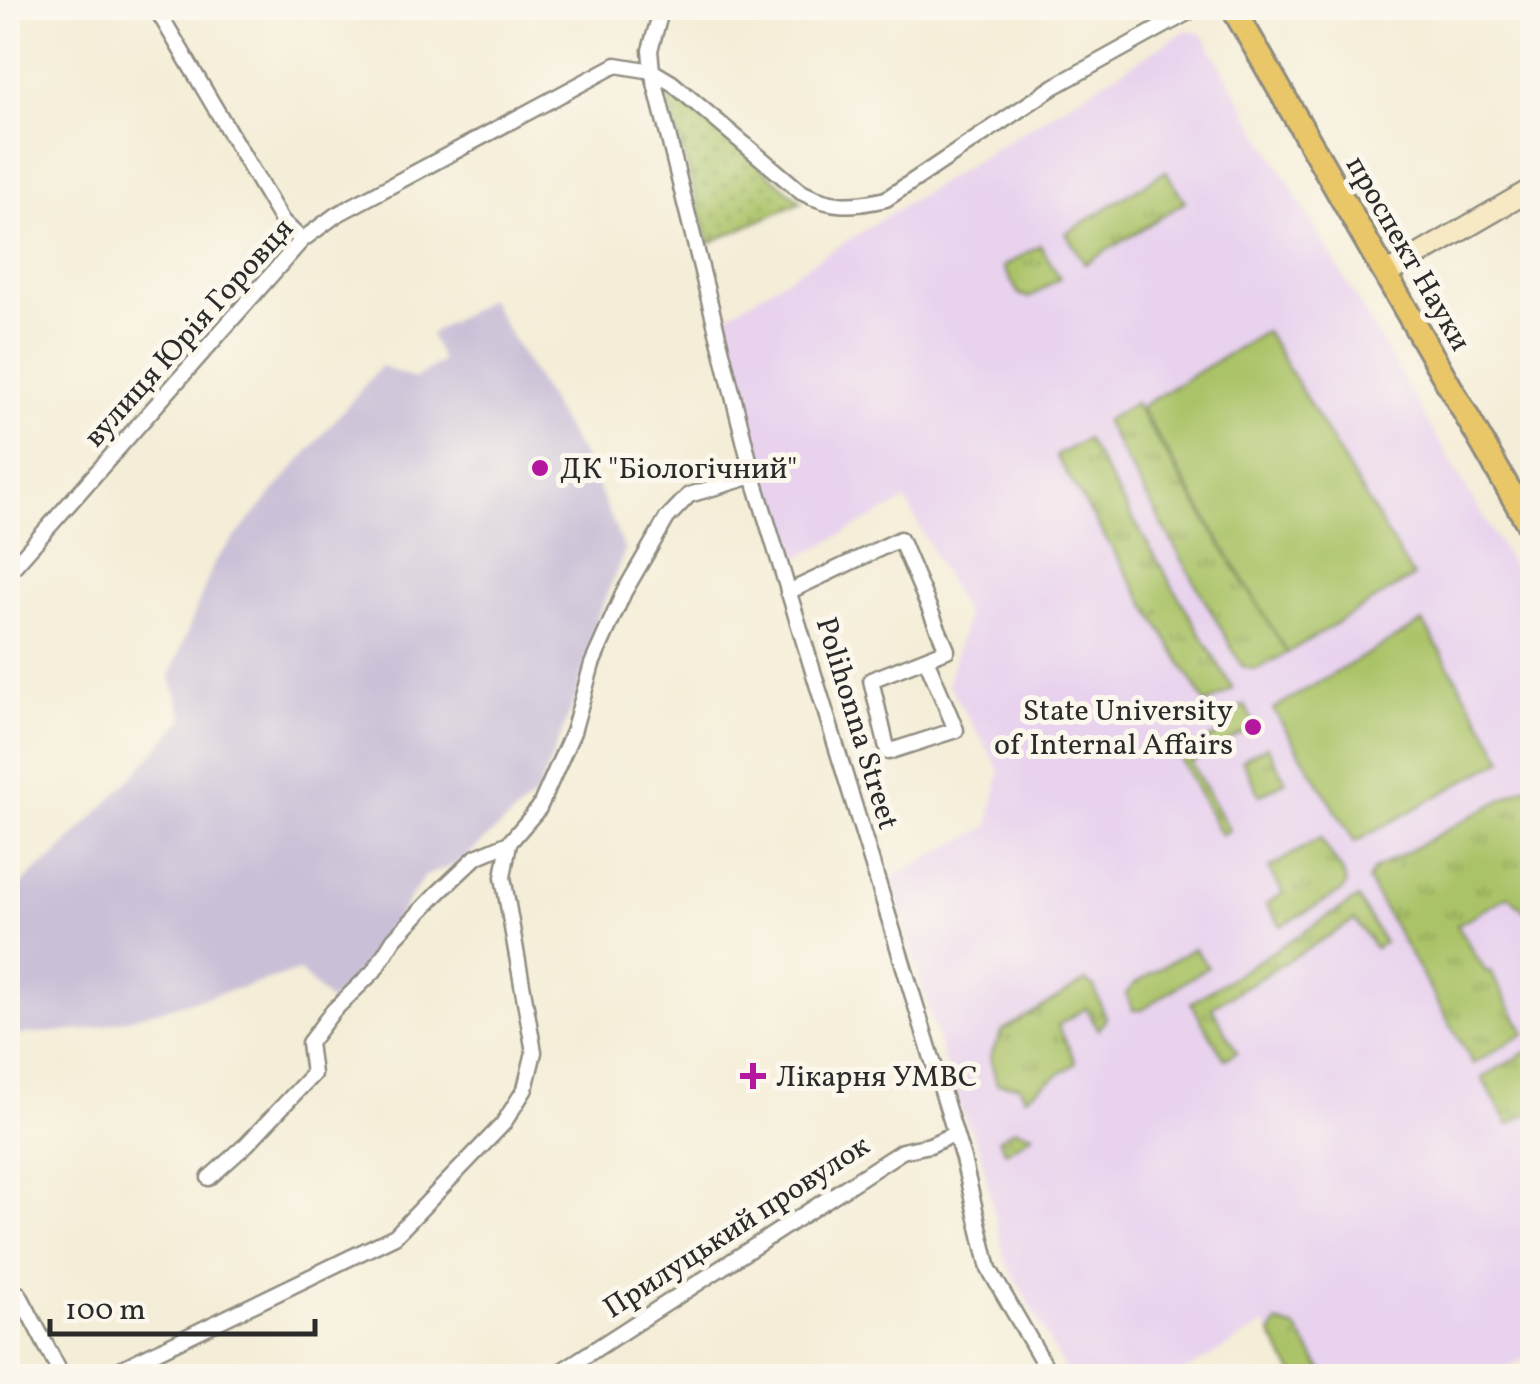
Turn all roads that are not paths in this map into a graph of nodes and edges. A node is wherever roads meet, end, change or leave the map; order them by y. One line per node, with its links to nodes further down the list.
1 (156, 8): 7 (street)
2 (662, 8): 5 (street)
3 (1196, 8): 5 (street)
4 (1233, 8): 8 (main road, проспект Науки)
5 (652, 71): 7 (street, вулиця Юрія Горовця); 9 (street, Polihonna Street)
6 (1532, 189): 8 (main road)
7 (302, 240): 11 (street, вулиця Юрія Горовця)
8 (1386, 274): 10 (main road, проспект Науки)
9 (753, 476): 12 (street, Polihonna Street); 14 (street)
10 (1532, 530)
11 (8, 573)
12 (788, 592): 13 (street); 15 (street, Polihonna Street)
13 (926, 658): 13 (street)
14 (509, 843): 16 (street); 19 (street)
15 (954, 1134): 20 (street, Прилуцький провулок); 21 (street, Polihonna Street)
16 (209, 1178)
17 (18, 1294): 18 (street)
18 (62, 1376)
19 (106, 1376)
20 (554, 1376)
21 (1051, 1376)

